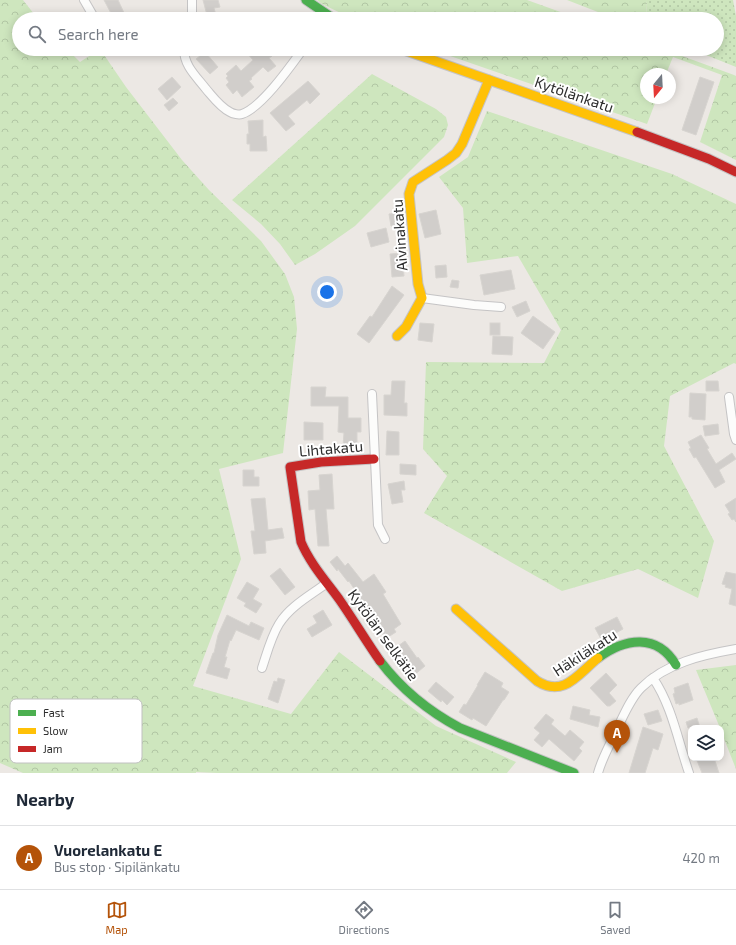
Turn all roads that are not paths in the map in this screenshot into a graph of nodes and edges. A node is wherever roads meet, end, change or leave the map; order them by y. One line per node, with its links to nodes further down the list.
1 (84, 0): 4 (street)
2 (192, 0): 5 (street)
3 (306, 0): 6 (street)
4 (92, 12)
5 (192, 12)
6 (322, 12)
7 (185, 56): 8 (street)
8 (297, 56)
9 (421, 56): 10 (street, Kytölänkatu)
10 (489, 80): 11 (street, Kytölänkatu); 12 (street, Aivinakatu)
11 (736, 172)
12 (422, 298): 13 (street); 14 (street)
13 (501, 307)
14 (397, 336)
15 (372, 394): 18 (street, Lihtakatu)
16 (729, 397): 17 (street)
17 (736, 440)
18 (374, 459): 19 (street, Lihtakatu); 20 (street, Lihtakatu)
19 (290, 467): 21 (street, Kytölän selkätie)
20 (385, 538)
21 (327, 583): 25 (street); 27 (street, Kytölän selkätie)
22 (456, 609): 24 (street, Häkiläkatu)
23 (736, 649): 24 (street)
24 (676, 665): 26 (street)
25 (262, 668)
26 (653, 678): 28 (street); 29 (street)
27 (574, 773)
28 (598, 773)
29 (689, 773)

